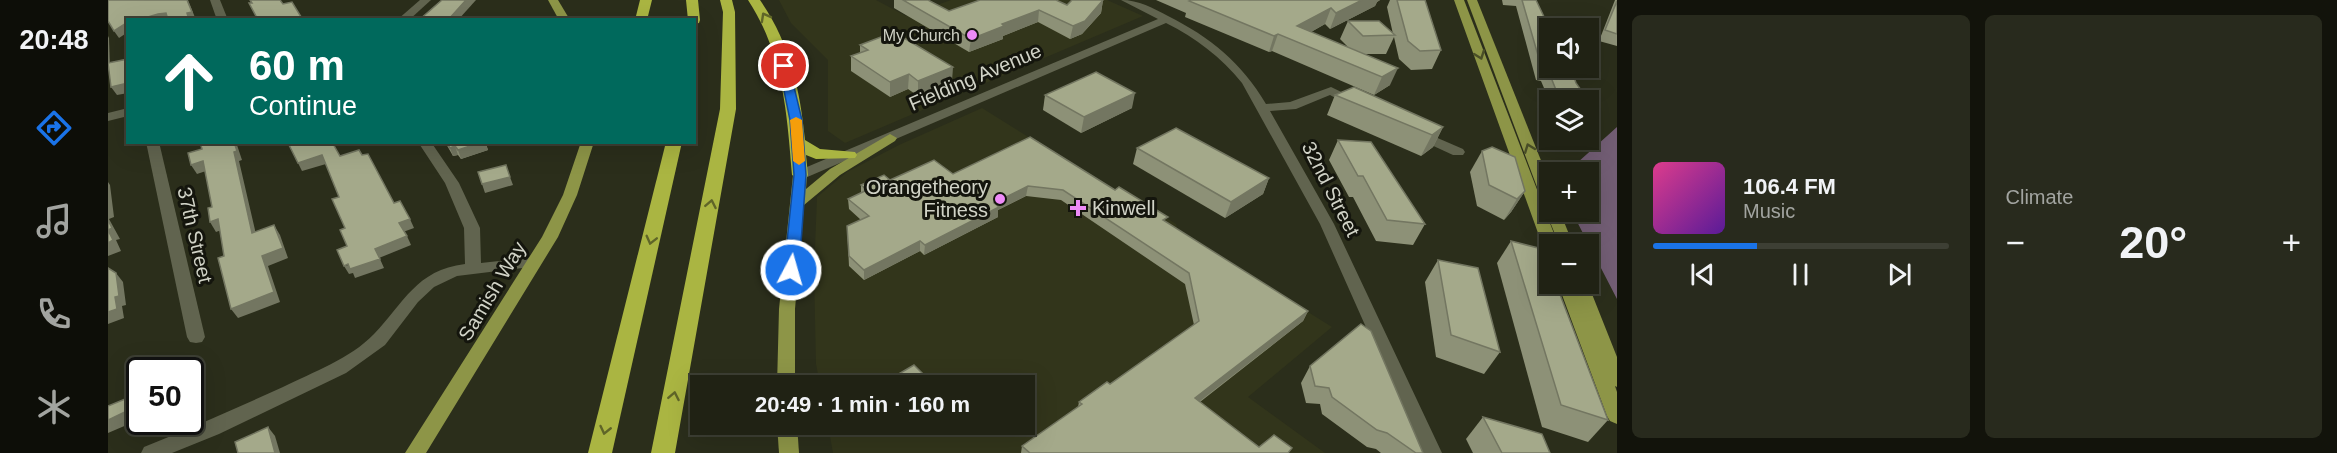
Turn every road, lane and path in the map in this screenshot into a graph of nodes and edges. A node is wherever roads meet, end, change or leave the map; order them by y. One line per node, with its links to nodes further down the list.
1 (215, 0): 11 (street)
2 (426, 0): 12 (street)
3 (553, 0): 13 (main road)
4 (646, 0): 14 (highway)
5 (692, 0): 15 (highway)
6 (726, 0): 46 (highway, one-way to 6)
7 (754, 0): 23 (highway, one-way to 7)
8 (1126, 0): 16 (street, 32nd Street)
9 (1459, 0): 33 (main road, one-way to 33)
10 (1472, 0): 30 (main road, one-way to 10)
11 (222, 18)
12 (404, 18)
13 (564, 18)
14 (641, 18)
15 (694, 18)
16 (1167, 19): 17 (street, 32nd Street); 22 (street, Fielding Avenue)
17 (1264, 108): 18 (street); 48 (street, 32nd Street)
18 (1367, 109)
19 (126, 112): 20 (street)
20 (108, 117)
21 (1407, 128): 28 (street)
22 (890, 138): 29 (street, Fielding Avenue); 32 (main road)
23 (798, 143): 29 (highway); 31 (highway)
24 (152, 144): 38 (street, 37th Street)
25 (425, 144): 35 (street)
26 (587, 144): 34 (main road, Samish Way)
27 (674, 144): 45 (highway, one-way to 45)
28 (1458, 152)
29 (849, 155): 31 (street, Fielding Avenue)
30 (1539, 174)
31 (800, 175): 32 (main road)
32 (797, 204): 39 (main road)
33 (1546, 234)
34 (533, 262): 35 (street); 44 (main road, Samish Way)
35 (473, 268): 43 (street)
36 (1570, 294): 41 (main road)
37 (1585, 294): 40 (main road)
38 (196, 337)
39 (786, 375)
40 (1617, 380)
41 (1617, 416)
42 (788, 435): 47 (main road)
43 (151, 453)
44 (415, 453)
45 (600, 453)
46 (663, 453)
47 (789, 453)
48 (1432, 453)

